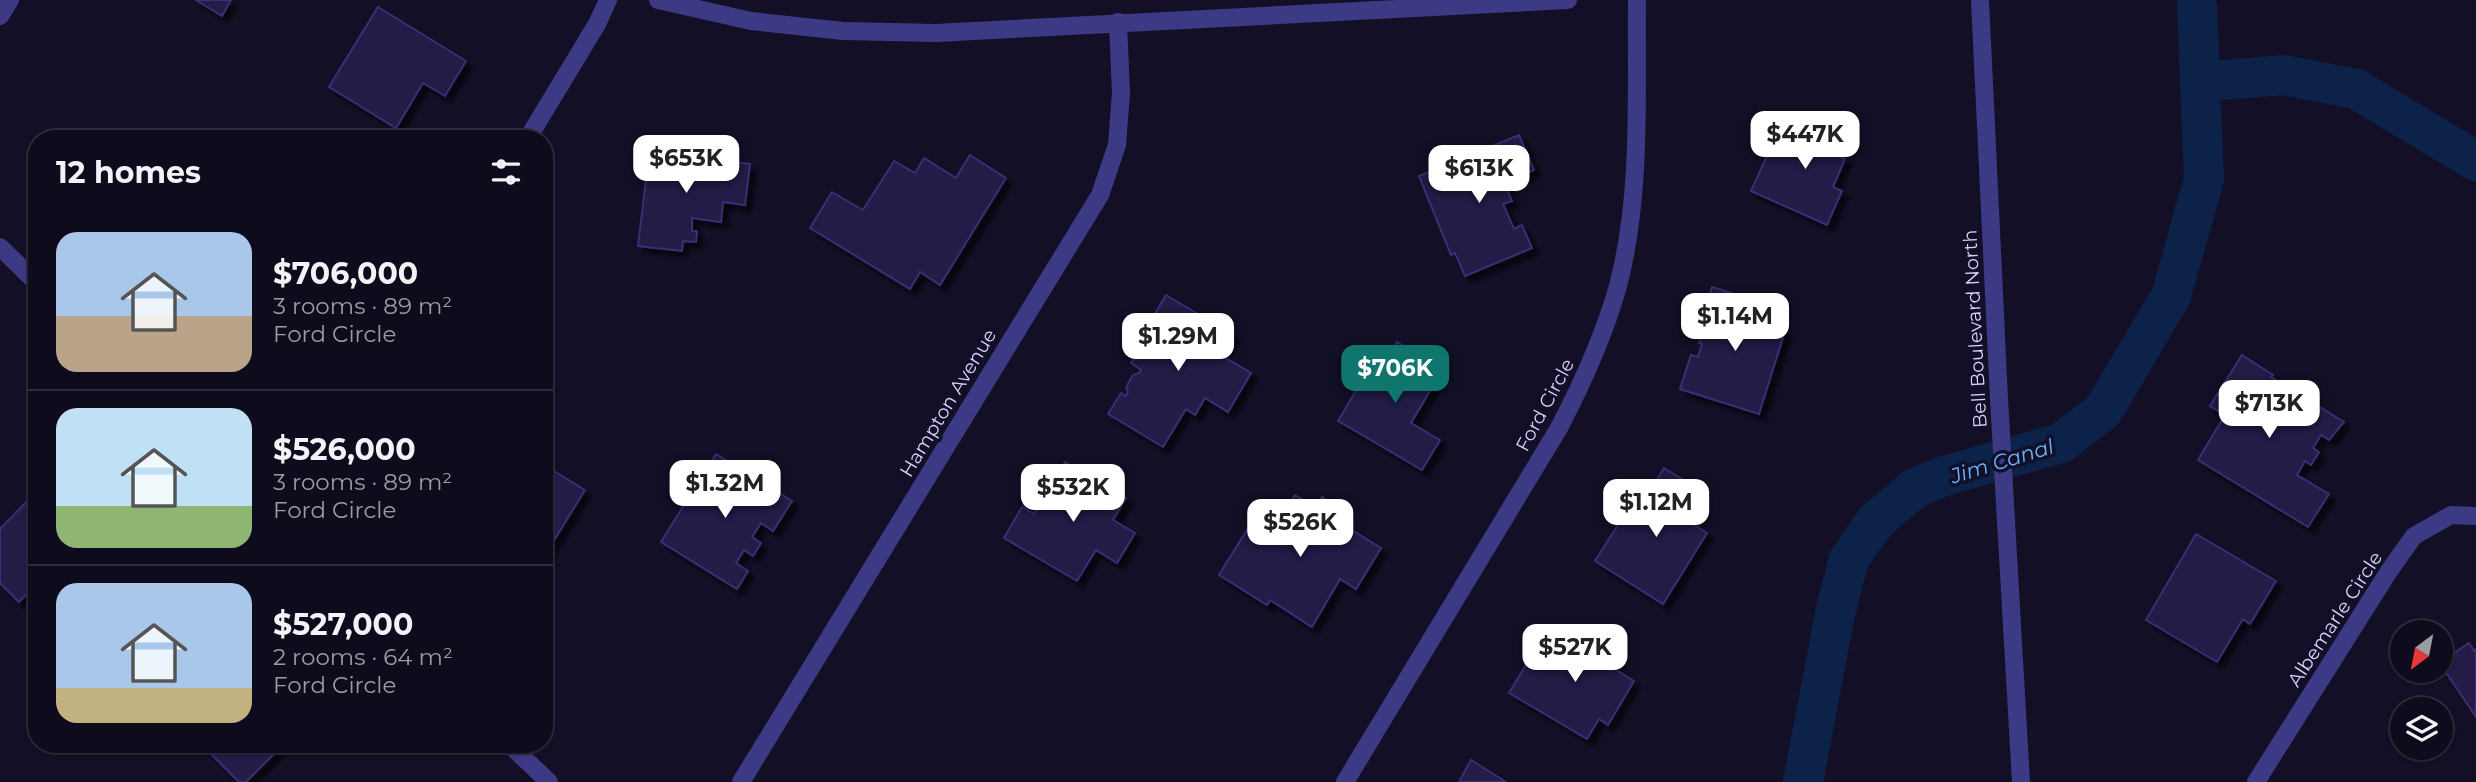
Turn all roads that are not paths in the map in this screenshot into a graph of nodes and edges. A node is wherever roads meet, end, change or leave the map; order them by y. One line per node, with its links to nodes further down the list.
1 (10, 0): 7 (street)
2 (608, 0): 9 (street)
3 (658, 0): 8 (street)
4 (1568, 0): 8 (street)
5 (1637, 0): 16 (street, Ford Circle)
6 (1980, 0): 17 (street, Bell Boulevard North)
7 (0, 16)
8 (1118, 22): 15 (street, Hampton Avenue)
9 (533, 130)
10 (0, 247): 11 (street)
11 (28, 274)
12 (2476, 516): 18 (street, Albemarle Circle)
13 (518, 753): 14 (street)
14 (548, 782)
15 (741, 782)
16 (1345, 782)
17 (2021, 782)
18 (2256, 782)

